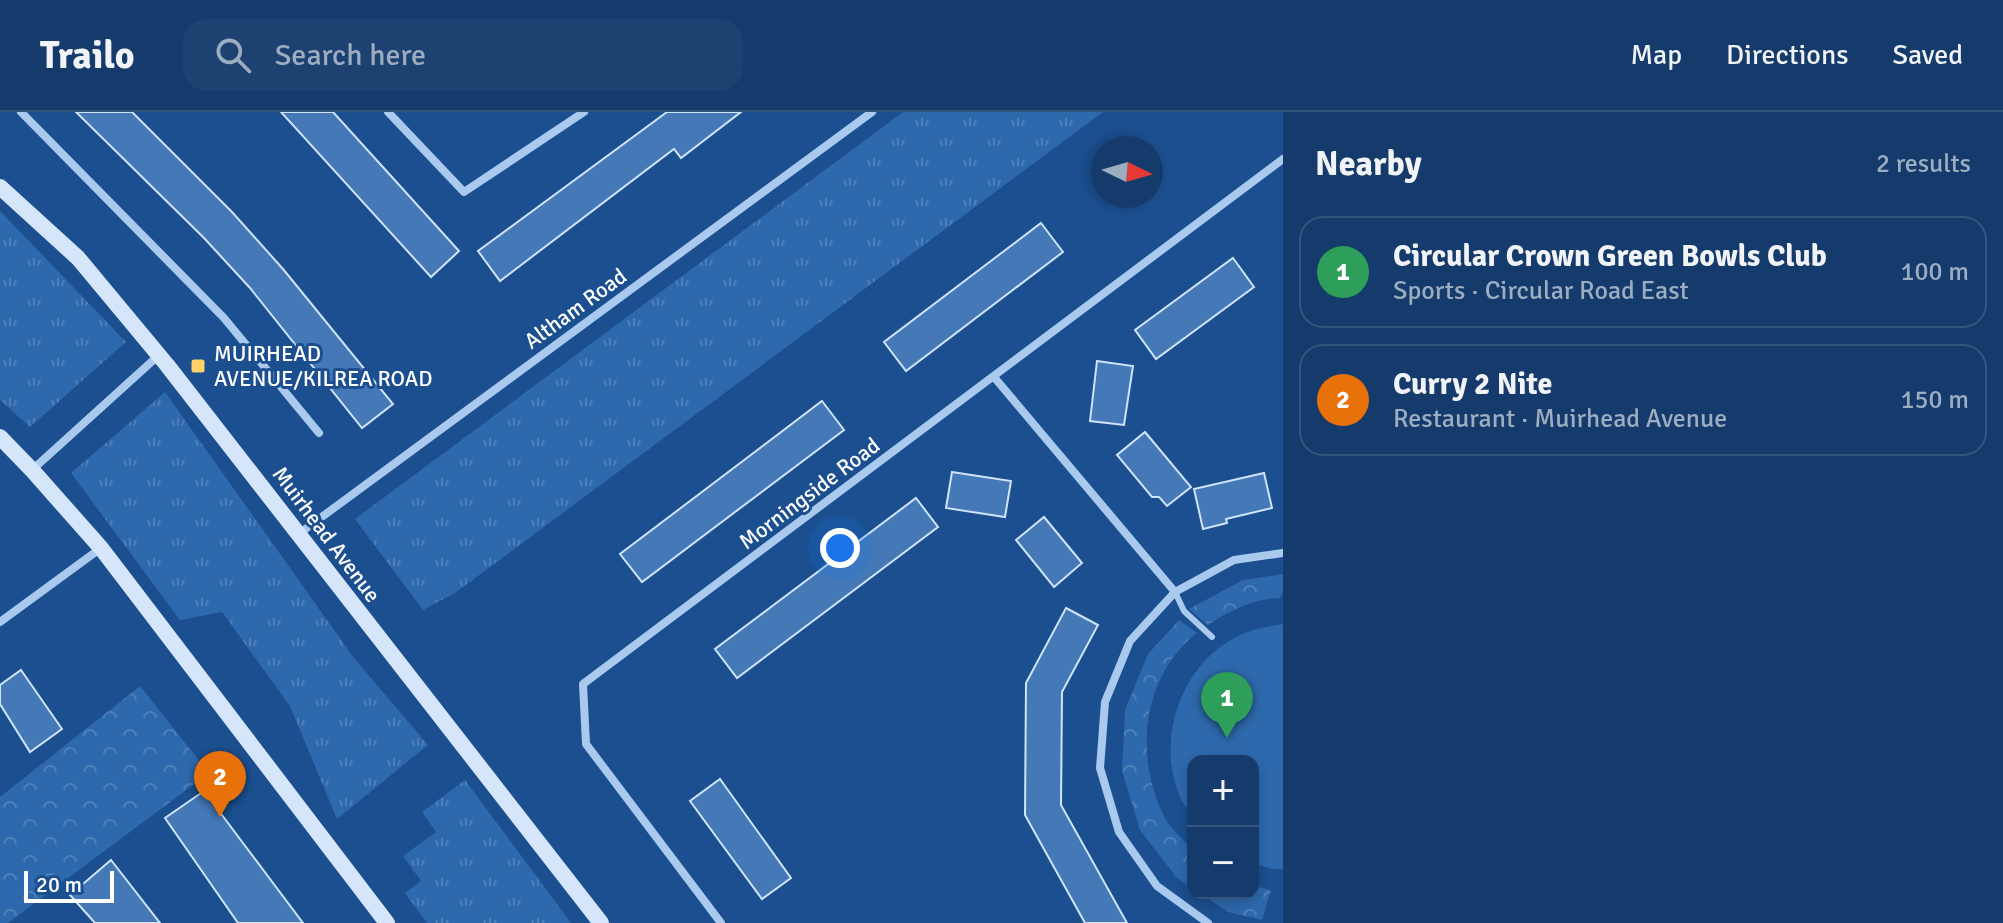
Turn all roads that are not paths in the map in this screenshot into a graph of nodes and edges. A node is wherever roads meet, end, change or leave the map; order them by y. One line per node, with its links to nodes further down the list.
1 (21, 112): 9 (street)
2 (388, 112): 3 (street)
3 (584, 112)
4 (872, 112): 12 (street, Altham Road)
5 (1283, 159): 8 (street, Morningside Road)
6 (0, 187): 7 (street, Muirhead Avenue)
7 (159, 355): 11 (street); 12 (street, Muirhead Avenue)
8 (994, 377): 15 (street); 20 (street, Morningside Road)
9 (319, 433)
10 (0, 437): 11 (street)
11 (32, 470): 13 (street)
12 (300, 533): 19 (street, Muirhead Avenue)
13 (101, 548): 16 (street); 18 (street)
14 (1283, 553): 15 (street)
15 (1175, 592): 17 (lane); 21 (street)
16 (0, 622)
17 (1212, 637)
18 (387, 923)
19 (601, 923)
20 (721, 923)
21 (1208, 923)

